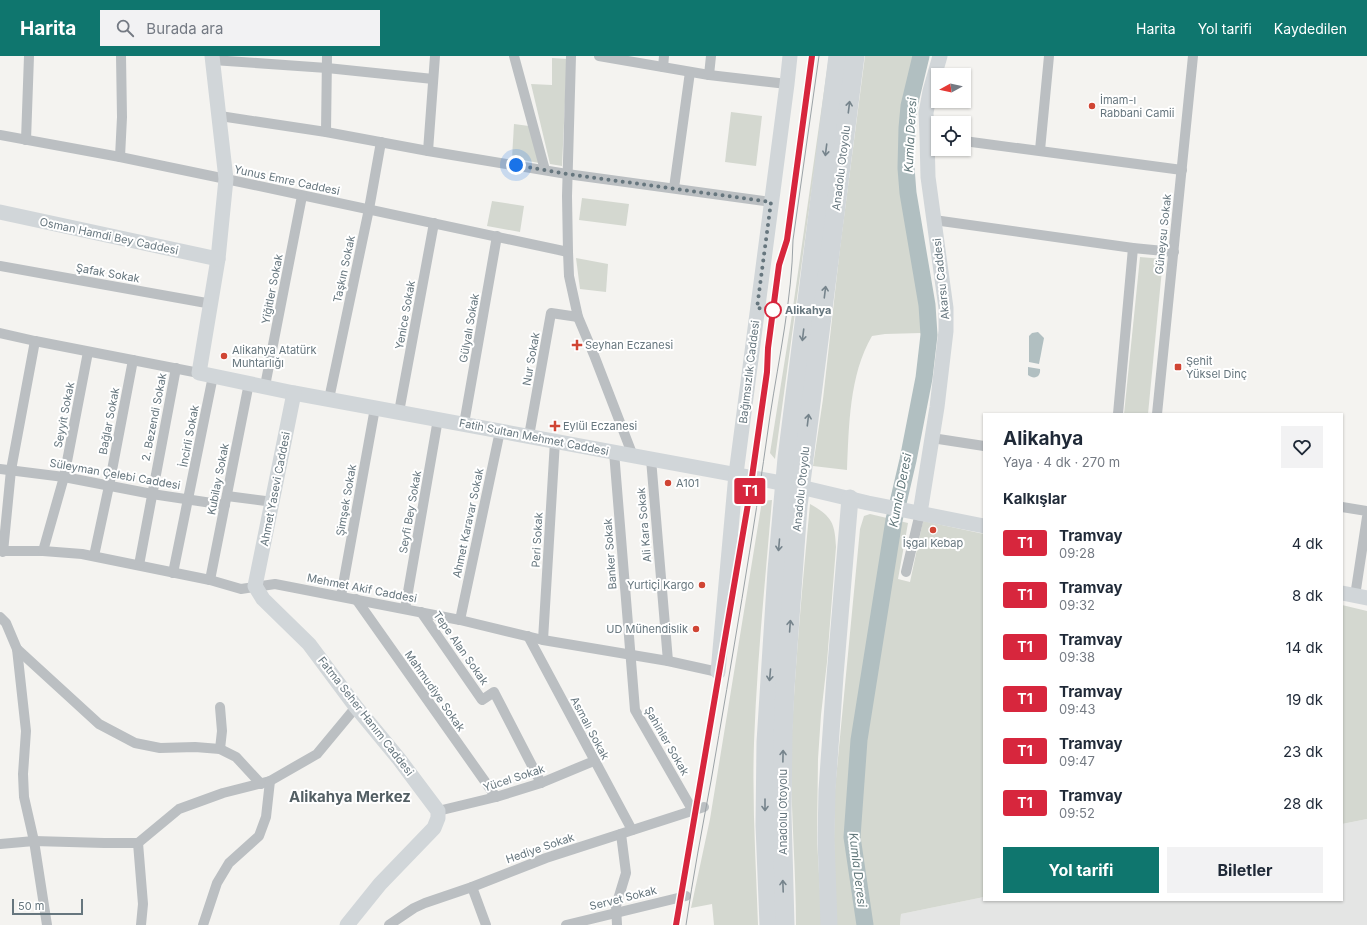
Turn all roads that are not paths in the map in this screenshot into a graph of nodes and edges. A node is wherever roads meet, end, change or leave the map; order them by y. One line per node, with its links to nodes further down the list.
1 (29, 56): 27 (street)
2 (121, 56): 33 (street)
3 (327, 56): 18 (street)
4 (436, 56): 21 (street)
5 (514, 56): 34 (street)
6 (571, 56): 36 (street)
7 (599, 56): 17 (street)
8 (664, 56): 17 (street)
9 (711, 56): 20 (street)
10 (790, 56): 22 (street, Bağımsızlık Caddesi)
11 (838, 56): 76 (highway, Anadolu Otoyolu, one-way to 76)
12 (855, 56): 76 (highway, Anadolu Otoyolu, one-way to 12)
13 (940, 56): 25 (street, Akarsu Caddesi)
14 (1049, 56): 31 (street)
15 (1193, 56): 35 (street, Güneysu Sokak)
16 (213, 58): 18 (street); 23 (street)
17 (663, 67): 19 (street)
18 (327, 68): 21 (street); 24 (street)
19 (690, 72): 20 (street); 38 (street)
20 (709, 75): 22 (street)
21 (433, 79): 32 (street)
22 (787, 84): 40 (street, Bağımsızlık Caddesi)
23 (220, 116): 24 (street); 37 (street)
24 (326, 132): 28 (street)
25 (931, 133)
26 (0, 135): 27 (street, Yunus Emre Caddesi)
27 (26, 140): 33 (street, Yunus Emre Caddesi)
28 (381, 142): 32 (street); 41 (street, Taşkın Sokak)
29 (971, 142): 31 (street)
30 (931, 147): 43 (street, Akarsu Caddesi)
31 (1040, 150): 35 (street)
32 (428, 151): 34 (street)
33 (120, 157): 37 (street, Yunus Emre Caddesi)
34 (545, 170): 36 (street)
35 (1182, 170): 48 (street, Güneysu Sokak)
36 (567, 174): 38 (street); 47 (street)
37 (226, 178): 39 (street, Yunus Emre Caddesi); 49 (street)
38 (674, 188): 40 (street)
39 (302, 196): 41 (street, Yunus Emre Caddesi); 60 (street, Yiğitler Sokak)
40 (771, 202): 80 (street, Bağımsızlık Caddesi)
41 (369, 210): 44 (street, Yunus Emre Caddesi); 62 (street, Taşkın Sokak)
42 (0, 212): 49 (street, Osman Hamdi Bey Caddesi)
43 (934, 220): 46 (street); 71 (street, Akarsu Caddesi)
44 (434, 223): 45 (street, Yunus Emre Caddesi); 64 (street, Yenice Sokak)
45 (497, 236): 47 (street, Yunus Emre Caddesi); 68 (street, Gülyalı Sokak)
46 (1134, 248): 48 (street); 65 (street)
47 (568, 252): 52 (street)
48 (1174, 252): 66 (street, Güneysu Sokak)
49 (218, 260): 51 (street)
50 (0, 266): 51 (street, Şafak Sokak)
51 (212, 304): 58 (street)
52 (578, 317): 70 (street, Nur Sokak); 75 (street)
53 (0, 333): 54 (street)
54 (35, 341): 55 (street); 79 (street)
55 (88, 352): 56 (street); 81 (street, Seyyit Sokak)
56 (133, 360): 57 (street); 82 (street, Bağlar Sokak)
57 (176, 368): 58 (street); 83 (street, 2. Bezendi Sokak)
58 (206, 374): 59 (street, Fatih Sultan Mehmet Caddesi); 85 (street, İncirli Sokak)
59 (249, 383): 60 (street, Fatih Sultan Mehmet Caddesi); 86 (street, Kubilay Sokak)
60 (265, 386): 61 (street, Fatih Sultan Mehmet Caddesi)
61 (294, 393): 62 (street, Fatih Sultan Mehmet Caddesi); 87 (street, Ahmet Yasevi Caddesi)
62 (329, 399): 63 (street, Fatih Sultan Mehmet Caddesi)
63 (375, 408): 64 (street, Fatih Sultan Mehmet Caddesi); 102 (street, Şimşek Sokak)
64 (399, 412): 67 (street, Fatih Sultan Mehmet Caddesi)
65 (1118, 413)
66 (1157, 413)
67 (438, 419): 68 (street, Fatih Sultan Mehmet Caddesi); 105 (street, Seyfi Bey Sokak)
68 (464, 424): 69 (street, Fatih Sultan Mehmet Caddesi)
69 (500, 431): 70 (street, Fatih Sultan Mehmet Caddesi); 108 (street, Ahmet Karavar Sokak)
70 (529, 436): 72 (street, Fatih Sultan Mehmet Caddesi)
71 (932, 438): 73 (street); 91 (street, Akarsu Caddesi)
72 (555, 441): 74 (street, Fatih Sultan Mehmet Caddesi); 110 (street, Peri Sokak)
73 (983, 446)
74 (614, 452): 75 (street, Fatih Sultan Mehmet Caddesi); 112 (street, Banker Sokak)
75 (633, 456): 77 (street, Fatih Sultan Mehmet Caddesi)
76 (795, 458): 88 (highway, Anadolu Otoyolu)
77 (651, 459): 80 (street, Fatih Sultan Mehmet Caddesi); 113 (street, Ali Kara Sokak)
78 (0, 469): 79 (street, Süleyman Çelebi Caddesi)
79 (11, 470): 81 (street, Süleyman Çelebi Caddesi); 95 (street)
80 (736, 474): 84 (street, Fatih Sultan Mehmet Caddesi); 114 (street, Bağımsızlık Caddesi)
81 (64, 477): 82 (street, Süleyman Çelebi Caddesi); 94 (street, Seyyit Sokak)
82 (109, 486): 83 (street, Süleyman Çelebi Caddesi); 96 (street, Bağlar Sokak)
83 (152, 494): 85 (street, Süleyman Çelebi Caddesi); 97 (street, 2. Bezendi Sokak)
84 (850, 498): 91 (street, Fatih Sultan Mehmet Caddesi); 143 (main road)
85 (189, 499): 86 (street, Süleyman Çelebi Caddesi); 99 (street, İncirli Sokak)
86 (226, 500): 87 (street, Süleyman Çelebi Caddesi); 100 (street, Kubilay Sokak)
87 (273, 502): 101 (street, Ahmet Yasevi Caddesi)
88 (790, 506): 141 (highway, Anadolu Otoyolu, one-way to 141); 142 (highway, Anadolu Otoyolu, one-way to 88)
89 (1343, 507): 90 (street)
90 (1367, 511)
91 (914, 512): 93 (street, Fatih Sultan Mehmet Caddesi); 98 (street, Akarsu Caddesi)
92 (1367, 517): 103 (street)
93 (983, 526)
94 (43, 551): 95 (street, Mehmet Akif Caddesi); 96 (street, Mehmet Akif Caddesi)
95 (1, 552)
96 (94, 556): 97 (street, Mehmet Akif Caddesi)
97 (139, 565): 99 (street, Mehmet Akif Caddesi)
98 (906, 572)
99 (174, 573): 100 (street, Mehmet Akif Caddesi)
100 (210, 580): 101 (street, Mehmet Akif Caddesi)
101 (255, 586): 102 (street, Mehmet Akif Caddesi); 115 (street, Fatma Seher Hanım Caddesi)
102 (341, 596): 104 (street, Mehmet Akif Caddesi)
103 (1355, 596)
104 (356, 599): 105 (street, Mehmet Akif Caddesi); 121 (street, Mahmudiye Sokak)
105 (405, 609): 106 (street, Mehmet Akif Caddesi)
106 (421, 612): 108 (street, Mehmet Akif Caddesi); 120 (street, Tepe Alan Sokak)
107 (0, 617): 111 (street)
108 (460, 620): 109 (street, Mehmet Akif Caddesi)
109 (528, 636): 110 (street, Mehmet Akif Caddesi); 118 (street, Asmalı Sokak)
110 (543, 640): 112 (street, Mehmet Akif Caddesi)
111 (17, 649): 117 (street); 127 (street)
112 (630, 654): 113 (street, Mehmet Akif Caddesi); 124 (street, Şahinler Sokak)
113 (668, 661): 114 (street, Mehmet Akif Caddesi)
114 (718, 672)
115 (356, 707): 119 (street); 123 (street, Fatma Seher Hanım Caddesi)
116 (220, 708): 117 (street)
117 (220, 749): 119 (street)
118 (594, 761): 120 (street, Yücel Sokak); 125 (street, Asmalı Sokak)
119 (266, 783): 128 (street); 135 (street)
120 (541, 783): 121 (street, Yücel Sokak)
121 (496, 797): 123 (street, Yücel Sokak)
122 (704, 807): 124 (street, Hediye Sokak)
123 (438, 811): 136 (street)
124 (693, 811): 125 (street, Hediye Sokak)
125 (632, 830): 126 (street, Hediye Sokak)
126 (621, 834): 130 (street, Hediye Sokak); 132 (street)
127 (34, 840): 128 (street); 129 (street); 133 (street)
128 (138, 843): 134 (street)
129 (0, 844)
130 (472, 887): 137 (street, Hediye Sokak); 138 (street)
131 (686, 896): 132 (street, Servet Sokak)
132 (616, 912): 139 (street, Servet Sokak); 140 (street)
133 (47, 925)
134 (141, 925)
135 (203, 925)
136 (347, 925)
137 (389, 925)
138 (486, 925)
139 (566, 925)
140 (617, 925)
141 (769, 925)
142 (785, 925)
143 (829, 925)

